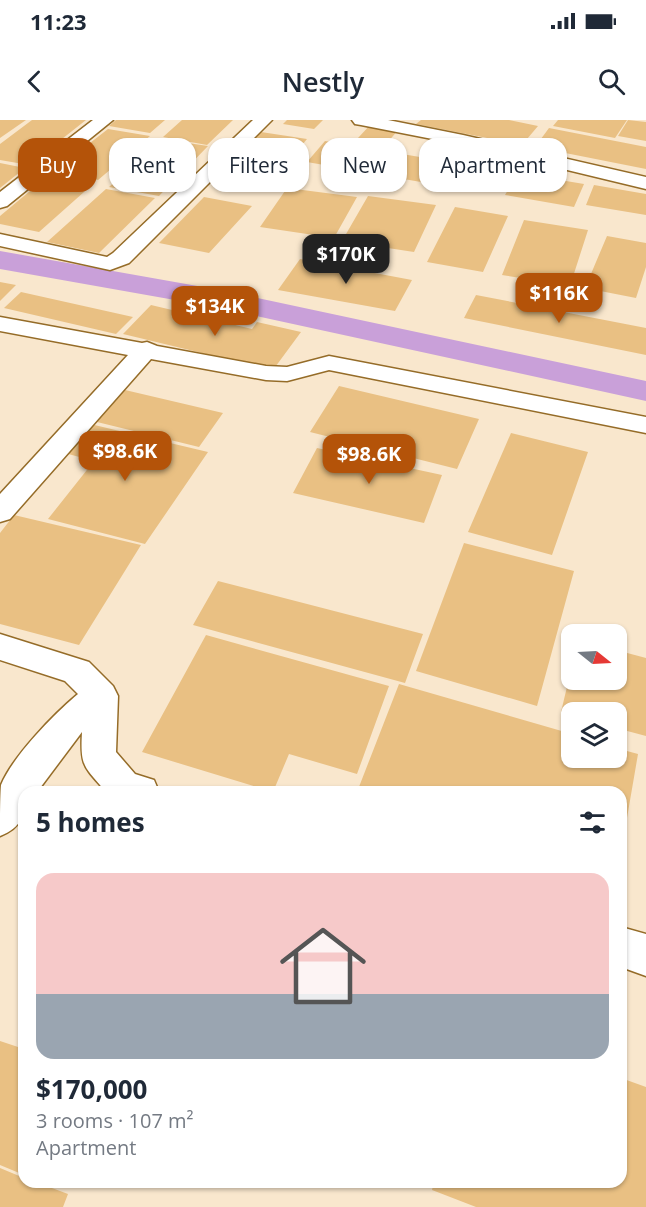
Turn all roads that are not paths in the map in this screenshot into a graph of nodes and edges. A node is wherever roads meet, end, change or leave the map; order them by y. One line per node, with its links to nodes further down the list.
1 (104, 120): 6 (street)
2 (263, 120): 7 (street)
3 (361, 120): 4 (street)
4 (394, 123): 5 (street)
5 (646, 183)
6 (0, 202)
7 (0, 240)
8 (0, 324): 9 (street)
9 (147, 349): 10 (street); 11 (street)
10 (646, 425)
11 (0, 512)
12 (0, 646): 13 (street)
13 (101, 696): 14 (street); 15 (street)
14 (21, 786)
15 (123, 786)
16 (18, 790): 17 (street)
17 (0, 819)
18 (627, 949): 19 (street)
19 (646, 955)

